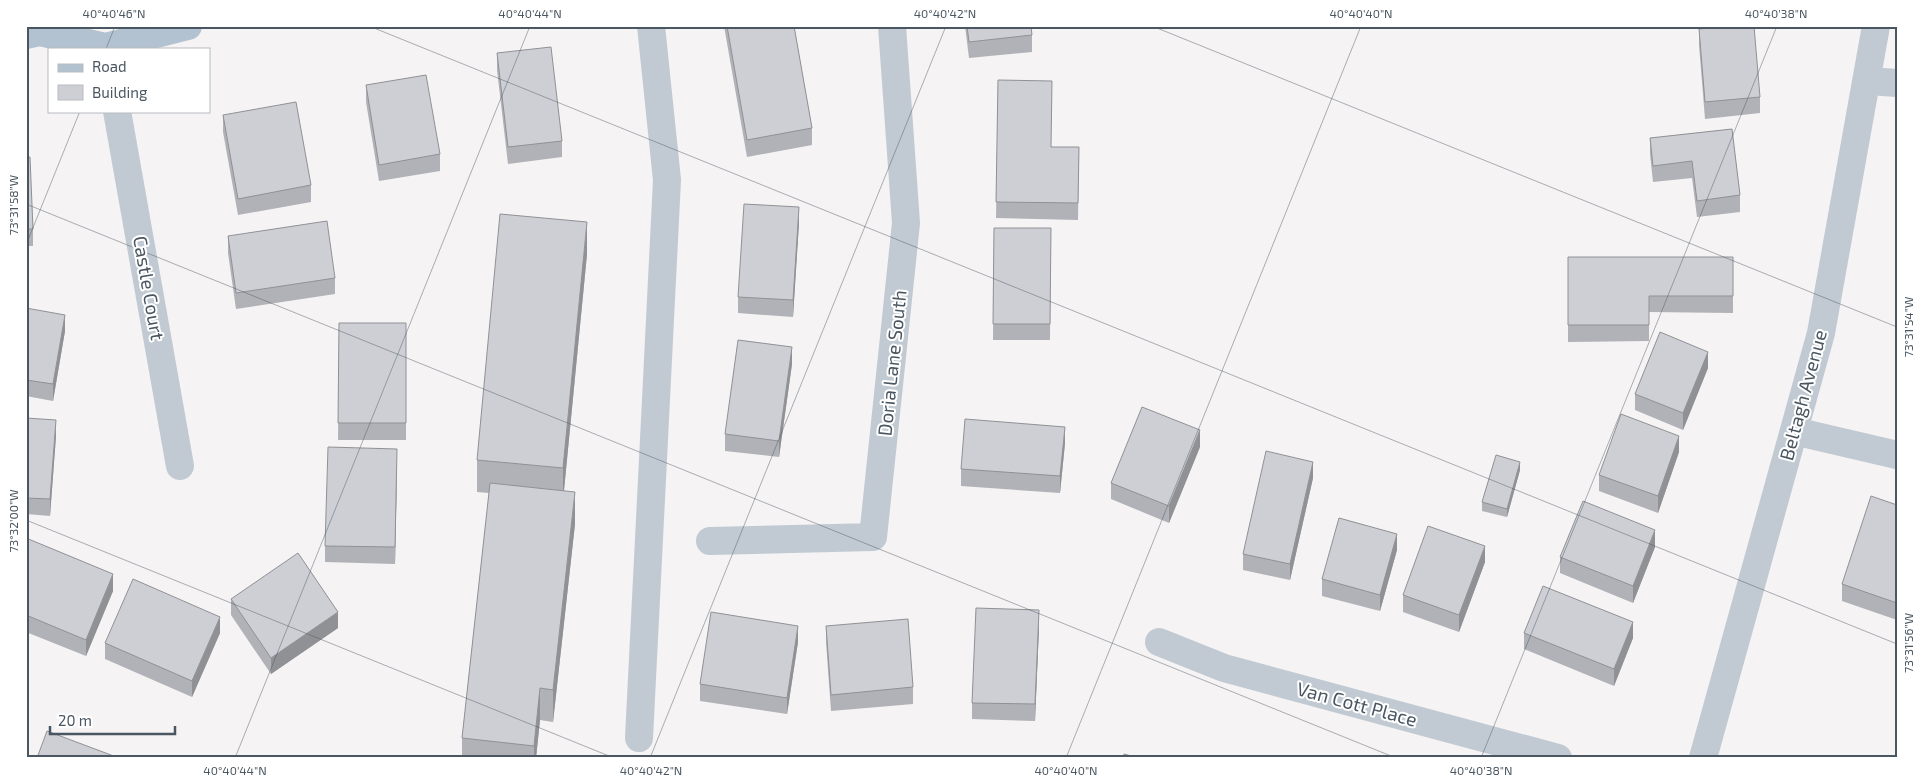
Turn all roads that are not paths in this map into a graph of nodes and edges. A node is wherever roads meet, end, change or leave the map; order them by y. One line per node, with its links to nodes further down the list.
1 (188, 26): 6 (main road)
2 (651, 26): 15 (street)
3 (892, 26): 13 (street, Doria Lane South)
4 (1876, 26): 7 (street, Beltagh Avenue)
5 (35, 31): 6 (main road)
6 (106, 48)
7 (1868, 81): 8 (street); 10 (street, Beltagh Avenue)
8 (1897, 83)
9 (117, 112): 12 (street, Castle Court)
10 (1794, 431): 11 (street); 17 (street, Beltagh Avenue)
11 (1897, 455)
12 (180, 466)
13 (710, 541)
14 (1159, 642): 16 (street, Van Cott Place)
15 (639, 738)
16 (1558, 758)
17 (1702, 758)

